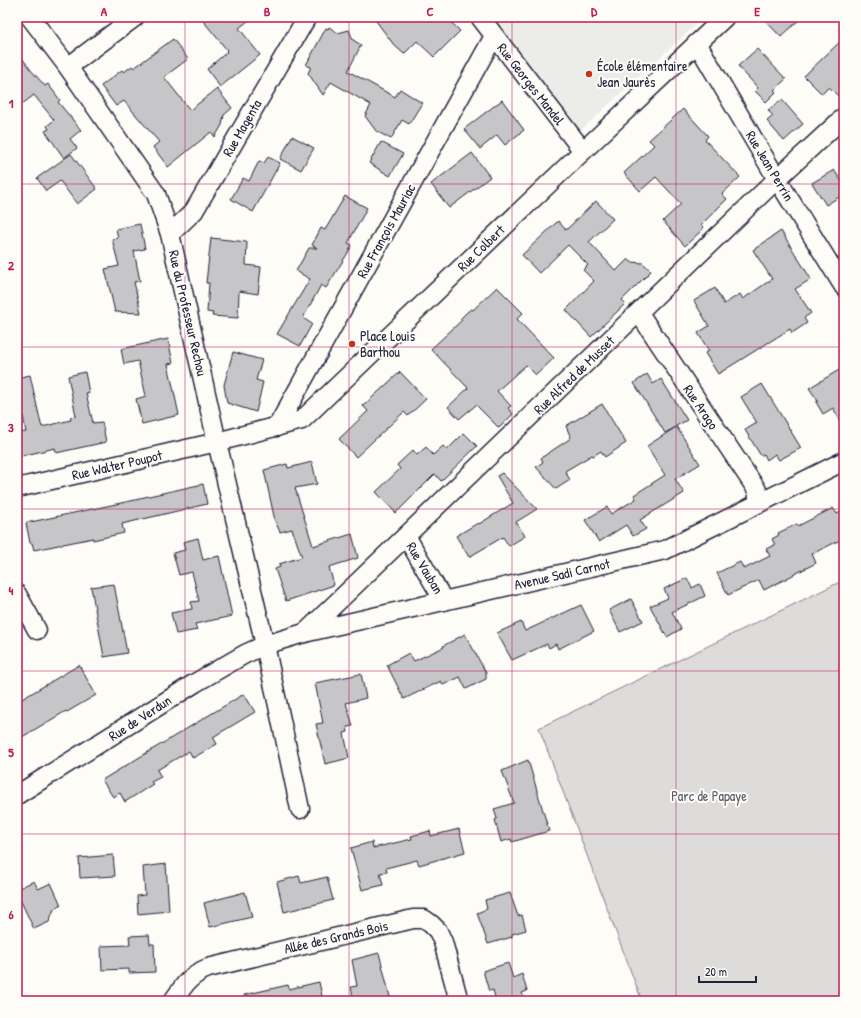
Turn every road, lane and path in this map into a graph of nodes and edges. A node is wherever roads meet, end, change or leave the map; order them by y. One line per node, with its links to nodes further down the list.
1 (30, 17): 8 (street, Rue du Professeur Rechou)
2 (135, 17): 8 (street)
3 (307, 17): 12 (street, Rue Magenta)
4 (480, 17): 6 (street, Rue Georges Mandel)
5 (725, 17): 7 (street, Rue Colbert)
6 (494, 36): 10 (street, Rue Georges Mandel); 15 (street, Rue François Mauriac)
7 (697, 43): 10 (street, Rue Colbert); 11 (street, Rue Jean Perrin)
8 (68, 67): 12 (street, Rue du Professeur Rechou)
9 (844, 117): 11 (street, Rue Alfred de Musset)
10 (583, 151): 15 (street, Rue Colbert)
11 (778, 179): 13 (street, Rue Jean Perrin); 14 (street, Rue Alfred de Musset)
12 (170, 234): 16 (street, Rue du Professeur Rechou)
13 (844, 287)
14 (639, 313): 19 (street, Rue Arago); 20 (street, Rue Alfred de Musset)
15 (277, 427): 16 (street, Rue Colbert)
16 (217, 442): 18 (street, Rue Walter Poupot); 25 (street, Rue du Professeur Rechou)
17 (844, 461): 19 (street, Avenue Sadi Carnot)
18 (17, 488)
19 (759, 503): 22 (street, Avenue Sadi Carnot)
20 (406, 536): 22 (street, Rue Vauban); 24 (street, Rue Alfred de Musset)
21 (17, 594): 23 (street)
22 (444, 601): 24 (street, Avenue Sadi Carnot)
23 (37, 630)
24 (304, 633): 25 (street, Avenue Sadi Carnot)
25 (265, 645): 26 (street, Rue de Verdun); 27 (street, Rue du Professeur Rechou)
26 (17, 795)
27 (300, 809)
28 (173, 1001): 29 (street, Allée des Grands Bois)
29 (459, 1001)

